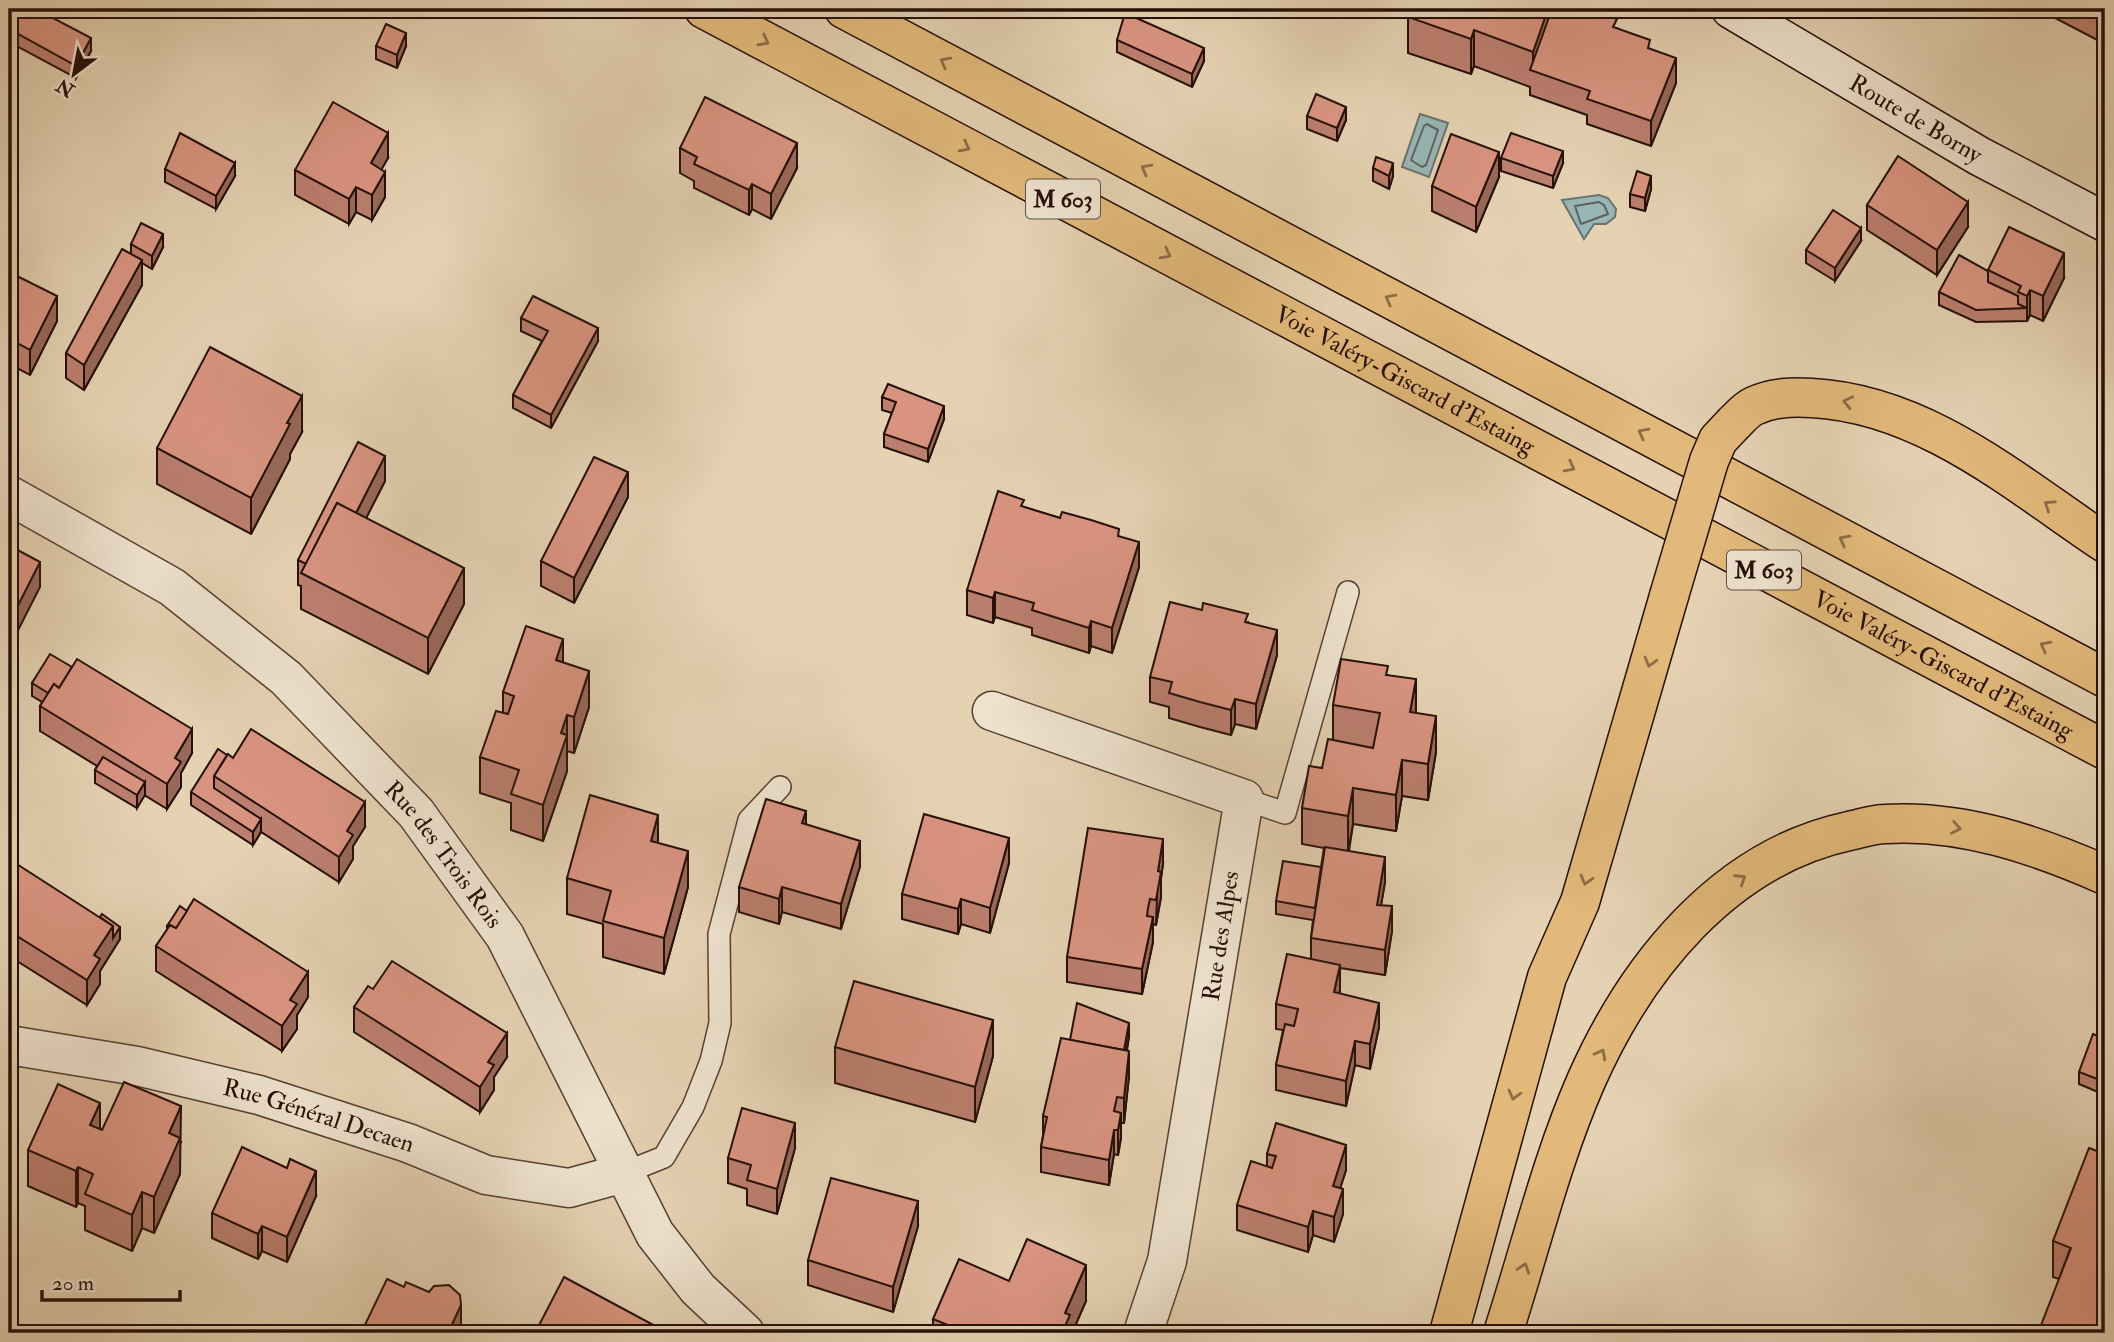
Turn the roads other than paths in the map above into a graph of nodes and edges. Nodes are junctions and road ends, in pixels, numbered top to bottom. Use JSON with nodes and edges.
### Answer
{"nodes":[{"id":1,"x":704,"y":9,"type":"edge"},
{"id":2,"x":844,"y":9,"type":"edge"},
{"id":3,"x":1731,"y":9,"type":"edge"},
{"id":4,"x":2105,"y":222,"type":"edge"},
{"id":5,"x":9,"y":495,"type":"edge"},
{"id":6,"x":2105,"y":543,"type":"edge"},
{"id":7,"x":1348,"y":592,"type":"dead end"},
{"id":8,"x":2105,"y":678,"type":"edge"},
{"id":9,"x":992,"y":710,"type":"dead end"},
{"id":10,"x":2105,"y":750,"type":"edge"},
{"id":11,"x":780,"y":786,"type":"dead end"},
{"id":12,"x":1244,"y":799,"type":"junction"},
{"id":13,"x":2105,"y":875,"type":"edge"},
{"id":14,"x":9,"y":1045,"type":"edge"},
{"id":15,"x":624,"y":1173,"type":"junction"},
{"id":16,"x":745,"y":1333,"type":"edge"},
{"id":17,"x":1143,"y":1333,"type":"edge"},
{"id":18,"x":1449,"y":1333,"type":"edge"},
{"id":19,"x":1503,"y":1333,"type":"edge"}],
"edges":[{"from":1,"to":10,"type":"highway","name":"Voie Valéry-Giscard d'Estaing","number":"M 603","one_way":true},
{"from":8,"to":2,"type":"highway","number":"M 603","one_way":true},
{"from":3,"to":4,"type":"street","name":"Route de Borny"},
{"from":5,"to":15,"type":"street","name":"Rue des Trois Rois"},
{"from":6,"to":18,"type":"highway","one_way":true,"bridge":true},
{"from":7,"to":12,"type":"lane"},
{"from":9,"to":12,"type":"street"},
{"from":11,"to":15,"type":"lane"},
{"from":12,"to":17,"type":"street","name":"Rue des Alpes"},
{"from":19,"to":13,"type":"highway","one_way":true},
{"from":14,"to":15,"type":"street","name":"Rue Général Decaen"},
{"from":15,"to":16,"type":"street","name":"Rue des Trois Rois"}]}
